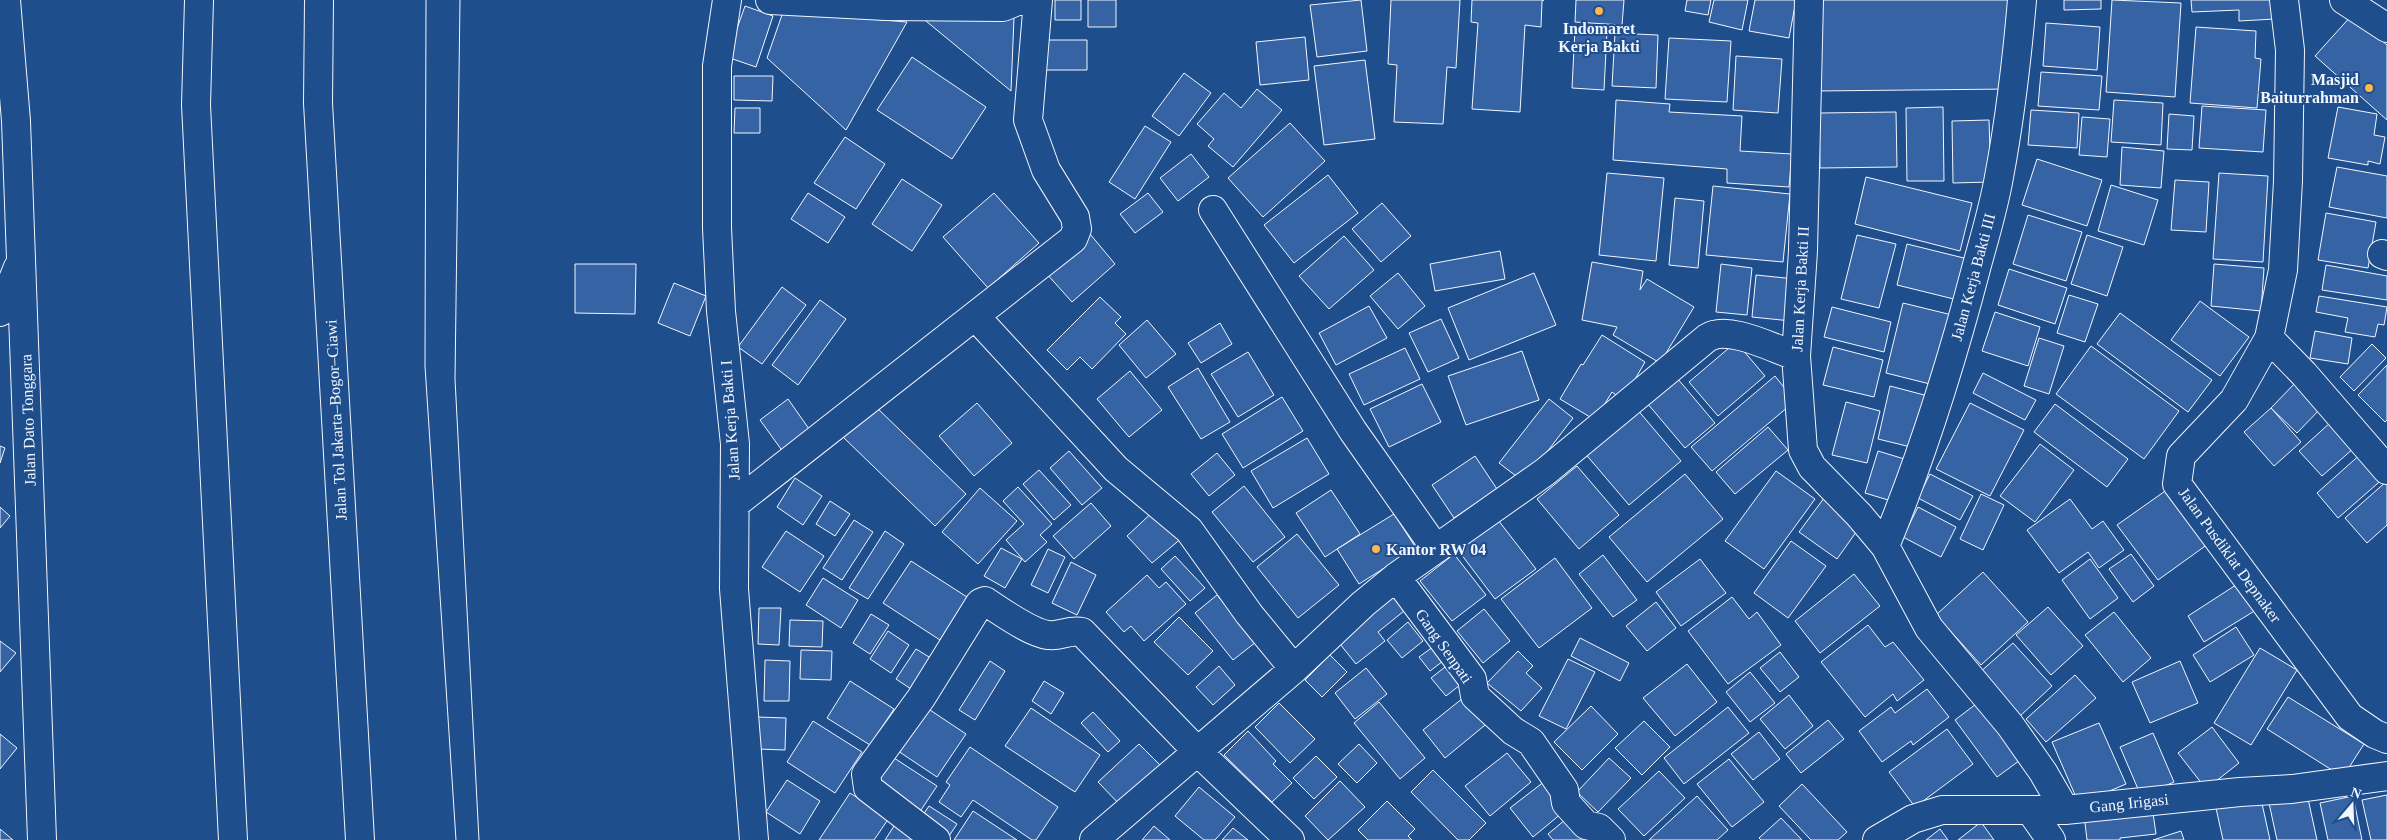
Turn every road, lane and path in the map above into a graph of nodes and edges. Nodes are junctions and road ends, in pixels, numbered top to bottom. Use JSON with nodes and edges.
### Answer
{"nodes":[{"id":1,"x":6,"y":0,"type":"edge"},
{"id":2,"x":199,"y":0,"type":"edge"},
{"id":3,"x":319,"y":0,"type":"edge"},
{"id":4,"x":727,"y":0,"type":"edge"},
{"id":5,"x":770,"y":0,"type":"edge"},
{"id":6,"x":1020,"y":0,"type":"edge"},
{"id":7,"x":1038,"y":0,"type":"edge"},
{"id":8,"x":1809,"y":0,"type":"edge"},
{"id":9,"x":2022,"y":0,"type":"edge"},
{"id":10,"x":2284,"y":0,"type":"edge"},
{"id":11,"x":2344,"y":0,"type":"edge"},
{"id":12,"x":2387,"y":28,"type":"edge"},
{"id":13,"x":8,"y":120,"type":"edge"},
{"id":14,"x":1213,"y":210,"type":"dead end"},
{"id":15,"x":22,"y":257,"type":"junction"},
{"id":16,"x":0,"y":312,"type":"edge"},
{"id":17,"x":975,"y":316,"type":"junction"},
{"id":18,"x":2269,"y":338,"type":"junction"},
{"id":19,"x":1796,"y":356,"type":"junction"},
{"id":20,"x":2387,"y":470,"type":"edge"},
{"id":21,"x":734,"y":504,"type":"junction"},
{"id":22,"x":1885,"y":546,"type":"junction"},
{"id":23,"x":1436,"y":549,"type":"junction"},
{"id":24,"x":1396,"y":577,"type":"junction"},
{"id":25,"x":1294,"y":669,"type":"junction"},
{"id":26,"x":2387,"y":739,"type":"edge"},
{"id":27,"x":1197,"y":751,"type":"junction"},
{"id":28,"x":2387,"y":776,"type":"edge"},
{"id":29,"x":2030,"y":810,"type":"junction"},
{"id":30,"x":2065,"y":810,"type":"junction"},
{"id":31,"x":42,"y":840,"type":"edge"},
{"id":32,"x":233,"y":840,"type":"edge"},
{"id":33,"x":360,"y":840,"type":"edge"},
{"id":34,"x":754,"y":840,"type":"edge"},
{"id":35,"x":936,"y":840,"type":"edge"},
{"id":36,"x":1094,"y":840,"type":"edge"},
{"id":37,"x":1290,"y":840,"type":"edge"},
{"id":38,"x":1611,"y":840,"type":"edge"},
{"id":39,"x":1879,"y":840,"type":"edge"},
{"id":40,"x":2051,"y":840,"type":"edge"}],
"edges":[{"from":1,"to":13,"type":"main road","name":"Jalan Dato Tonggara"},
{"from":2,"to":32,"type":"main road"},
{"from":3,"to":33,"type":"main road","name":"Jalan Tol Jakarta–Bogor–Ciawi"},
{"from":4,"to":21,"type":"main road","name":"Jalan Kerja Bakti I"},
{"from":5,"to":6,"type":"main road"},
{"from":7,"to":17,"type":"main road"},
{"from":8,"to":19,"type":"main road","name":"Jalan Kerja Bakti II"},
{"from":9,"to":22,"type":"main road","name":"Jalan Kerja Bakti III"},
{"from":10,"to":18,"type":"main road","name":"Jalan Pusdiklat Depnaker"},
{"from":11,"to":12,"type":"main road"},
{"from":13,"to":15,"type":"main road","name":"Jalan Dato Tonggara"},
{"from":14,"to":23,"type":"main road"},
{"from":15,"to":16,"type":"main road"},
{"from":15,"to":31,"type":"main road","name":"Jalan Dato Tonggara"},
{"from":17,"to":21,"type":"main road"},
{"from":17,"to":25,"type":"main road"},
{"from":18,"to":20,"type":"main road"},
{"from":18,"to":26,"type":"main road","name":"Jalan Pusdiklat Depnaker"},
{"from":19,"to":22,"type":"main road","name":"Jalan Kerja Bakti II"},
{"from":19,"to":23,"type":"main road"},
{"from":21,"to":34,"type":"main road","name":"Jalan Kerja Bakti I"},
{"from":22,"to":30,"type":"main road","name":"Jalan Kerja Bakti II"},
{"from":23,"to":24,"type":"main road"},
{"from":24,"to":25,"type":"main road"},
{"from":24,"to":38,"type":"main road","name":"Gang Senpati"},
{"from":25,"to":27,"type":"main road"},
{"from":27,"to":35,"type":"main road"},
{"from":27,"to":36,"type":"main road"},
{"from":27,"to":37,"type":"main road"},
{"from":28,"to":30,"type":"main road","name":"Gang Irigasi"},
{"from":29,"to":30,"type":"main road","name":"Gang Irigasi"},
{"from":29,"to":39,"type":"main road","name":"Gang Irigasi"},
{"from":29,"to":40,"type":"main road"}]}
